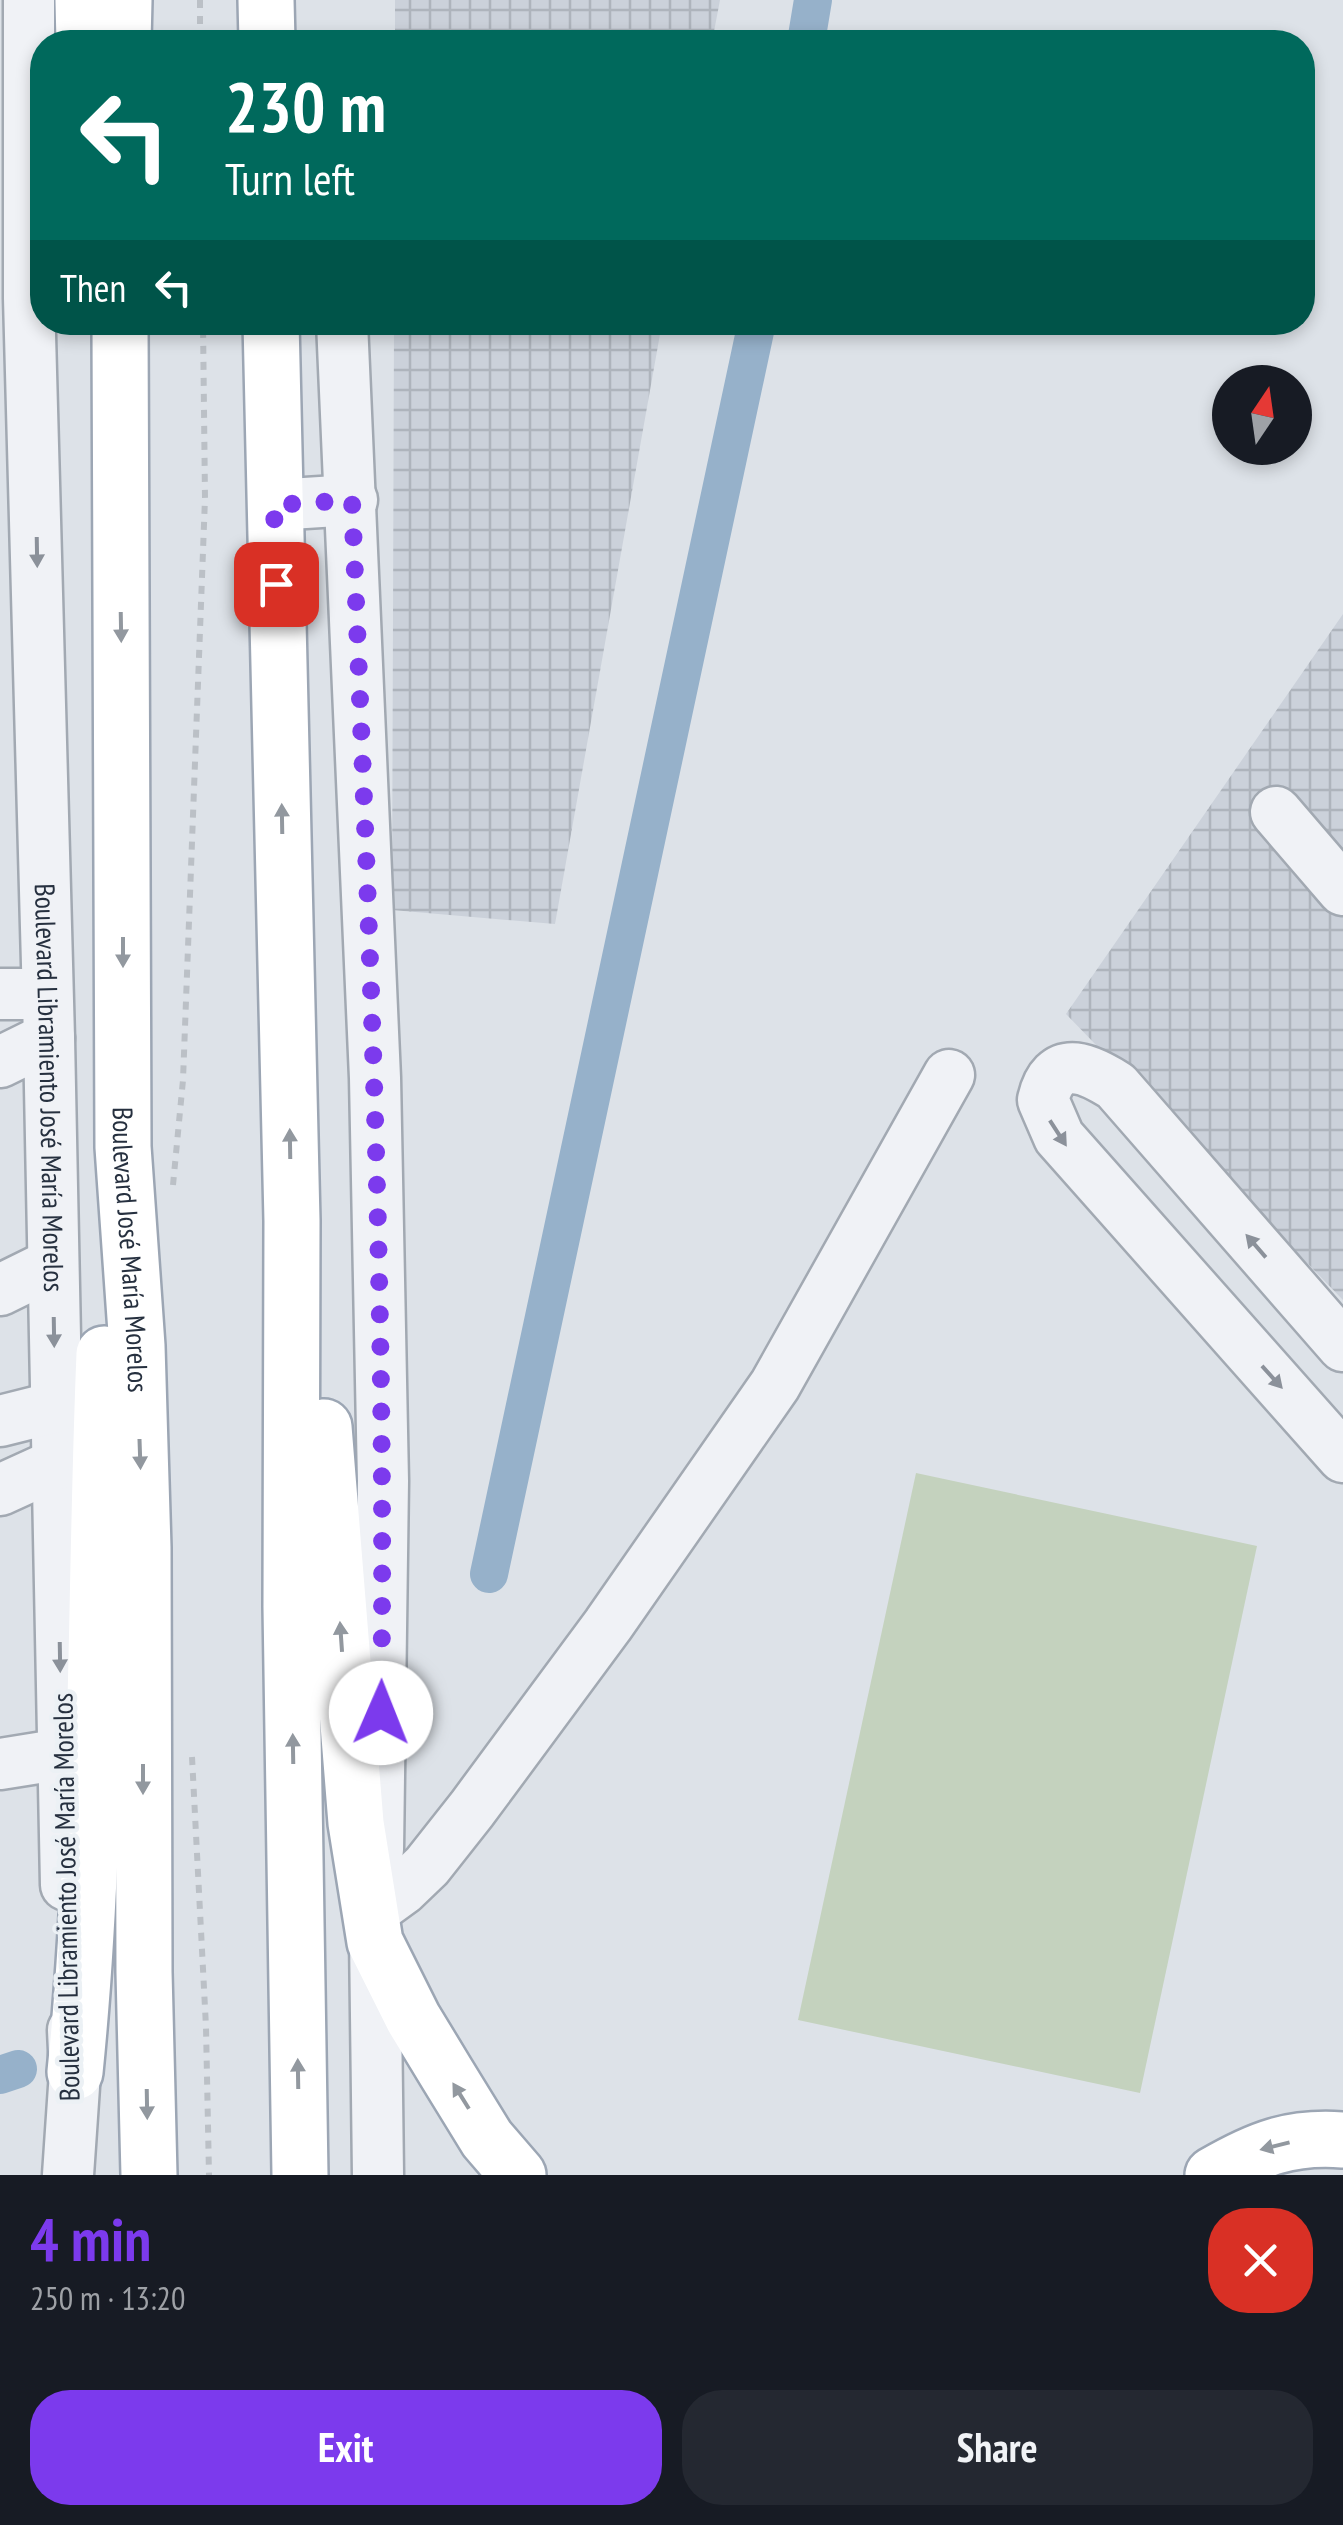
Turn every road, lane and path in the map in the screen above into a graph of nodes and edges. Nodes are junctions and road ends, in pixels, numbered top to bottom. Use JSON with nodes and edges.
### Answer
{"nodes":[{"id":1,"x":29,"y":0,"type":"edge"},
{"id":2,"x":83,"y":0,"type":"edge"},
{"id":3,"x":124,"y":0,"type":"edge"},
{"id":4,"x":200,"y":0,"type":"edge"},
{"id":5,"x":266,"y":0,"type":"edge"},
{"id":6,"x":84,"y":30,"type":"edge"},
{"id":7,"x":123,"y":30,"type":"edge"},
{"id":8,"x":200,"y":30,"type":"edge"},
{"id":9,"x":267,"y":30,"type":"edge"},
{"id":10,"x":14,"y":67,"type":"edge"},
{"id":11,"x":15,"y":137,"type":"edge"},
{"id":12,"x":15,"y":298,"type":"edge"},
{"id":13,"x":102,"y":335,"type":"edge"},
{"id":14,"x":120,"y":335,"type":"edge"},
{"id":15,"x":203,"y":335,"type":"edge"},
{"id":16,"x":271,"y":335,"type":"edge"},
{"id":17,"x":343,"y":335,"type":"edge"},
{"id":18,"x":16,"y":386,"type":"edge"},
{"id":19,"x":119,"y":425,"type":"junction"},
{"id":20,"x":18,"y":485,"type":"edge"},
{"id":21,"x":352,"y":500,"type":"junction"},
{"id":22,"x":274,"y":505,"type":"junction"},
{"id":23,"x":21,"y":793,"type":"edge"},
{"id":24,"x":1276,"y":812,"type":"dead end"},
{"id":25,"x":1343,"y":890,"type":"edge"},
{"id":26,"x":32,"y":1009,"type":"edge"},
{"id":27,"x":0,"y":1062,"type":"edge"},
{"id":28,"x":950,"y":1075,"type":"dead end"},
{"id":29,"x":123,"y":1148,"type":"junction"},
{"id":30,"x":173,"y":1189,"type":"dead end"},
{"id":31,"x":292,"y":1220,"type":"junction"},
{"id":32,"x":53,"y":1264,"type":"junction"},
{"id":33,"x":0,"y":1290,"type":"edge"},
{"id":34,"x":1343,"y":1346,"type":"edge"},
{"id":35,"x":56,"y":1408,"type":"junction"},
{"id":36,"x":0,"y":1421,"type":"edge"},
{"id":37,"x":1343,"y":1457,"type":"edge"},
{"id":38,"x":57,"y":1464,"type":"junction"},
{"id":39,"x":0,"y":1490,"type":"edge"},
{"id":40,"x":192,"y":1752,"type":"dead end"},
{"id":41,"x":62,"y":1754,"type":"junction"},
{"id":42,"x":0,"y":1764,"type":"edge"},
{"id":43,"x":374,"y":1922,"type":"junction"},
{"id":44,"x":75,"y":2072,"type":"junction"},
{"id":45,"x":1343,"y":2140,"type":"edge"},
{"id":46,"x":149,"y":2166,"type":"edge"},
{"id":47,"x":299,"y":2173,"type":"edge"},
{"id":48,"x":68,"y":2175,"type":"edge"},
{"id":49,"x":209,"y":2175,"type":"edge"},
{"id":50,"x":378,"y":2175,"type":"edge"},
{"id":51,"x":518,"y":2175,"type":"edge"},
{"id":52,"x":1213,"y":2175,"type":"edge"}],
"edges":[{"from":1,"to":10,"type":"street","name":"Boulevard Libramiento José María Morelos"},
{"from":2,"to":6,"type":"main road"},
{"from":3,"to":7,"type":"main road"},
{"from":4,"to":8,"type":"path"},
{"from":5,"to":9,"type":"main road"},
{"from":10,"to":11,"type":"street","name":"Boulevard Libramiento José María Morelos"},
{"from":11,"to":12,"type":"street","name":"Boulevard Libramiento José María Morelos"},
{"from":12,"to":18,"type":"street","name":"Boulevard Libramiento José María Morelos"},
{"from":13,"to":19,"type":"main road"},
{"from":14,"to":19,"type":"main road","name":"Boulevard José María Morelos"},
{"from":15,"to":30,"type":"path"},
{"from":16,"to":22,"type":"main road"},
{"from":17,"to":21,"type":"street"},
{"from":18,"to":20,"type":"street","name":"Boulevard Libramiento José María Morelos"},
{"from":19,"to":29,"type":"main road","name":"Boulevard José María Morelos","one_way":true},
{"from":20,"to":23,"type":"street","name":"Boulevard Libramiento José María Morelos","one_way":true},
{"from":21,"to":22,"type":"street"},
{"from":21,"to":43,"type":"street"},
{"from":31,"to":22,"type":"main road","one_way":true},
{"from":23,"to":26,"type":"street","name":"Boulevard Libramiento José María Morelos"},
{"from":24,"to":25,"type":"street"},
{"from":26,"to":27,"type":"street"},
{"from":26,"to":32,"type":"street","name":"Boulevard Libramiento José María Morelos"},
{"from":28,"to":43,"type":"street"},
{"from":29,"to":44,"type":"main road"},
{"from":29,"to":46,"type":"main road","name":"Boulevard José María Morelos","one_way":true},
{"from":43,"to":31,"type":"main road","one_way":true},
{"from":47,"to":31,"type":"main road","one_way":true},
{"from":32,"to":33,"type":"street"},
{"from":32,"to":35,"type":"street","name":"Boulevard Libramiento José María Morelos","one_way":true},
{"from":34,"to":37,"type":"street","one_way":true},
{"from":35,"to":36,"type":"street"},
{"from":35,"to":38,"type":"street","name":"Boulevard Libramiento José María Morelos"},
{"from":38,"to":39,"type":"street"},
{"from":38,"to":41,"type":"street","name":"Boulevard Libramiento José María Morelos","one_way":true},
{"from":40,"to":49,"type":"path"},
{"from":41,"to":42,"type":"street"},
{"from":41,"to":44,"type":"street","name":"Boulevard Libramiento José María Morelos"},
{"from":43,"to":50,"type":"street"},
{"from":51,"to":43,"type":"main road","one_way":true},
{"from":44,"to":48,"type":"street","name":"Boulevard Libramiento José María Morelos"},
{"from":45,"to":52,"type":"main road","one_way":true}]}
